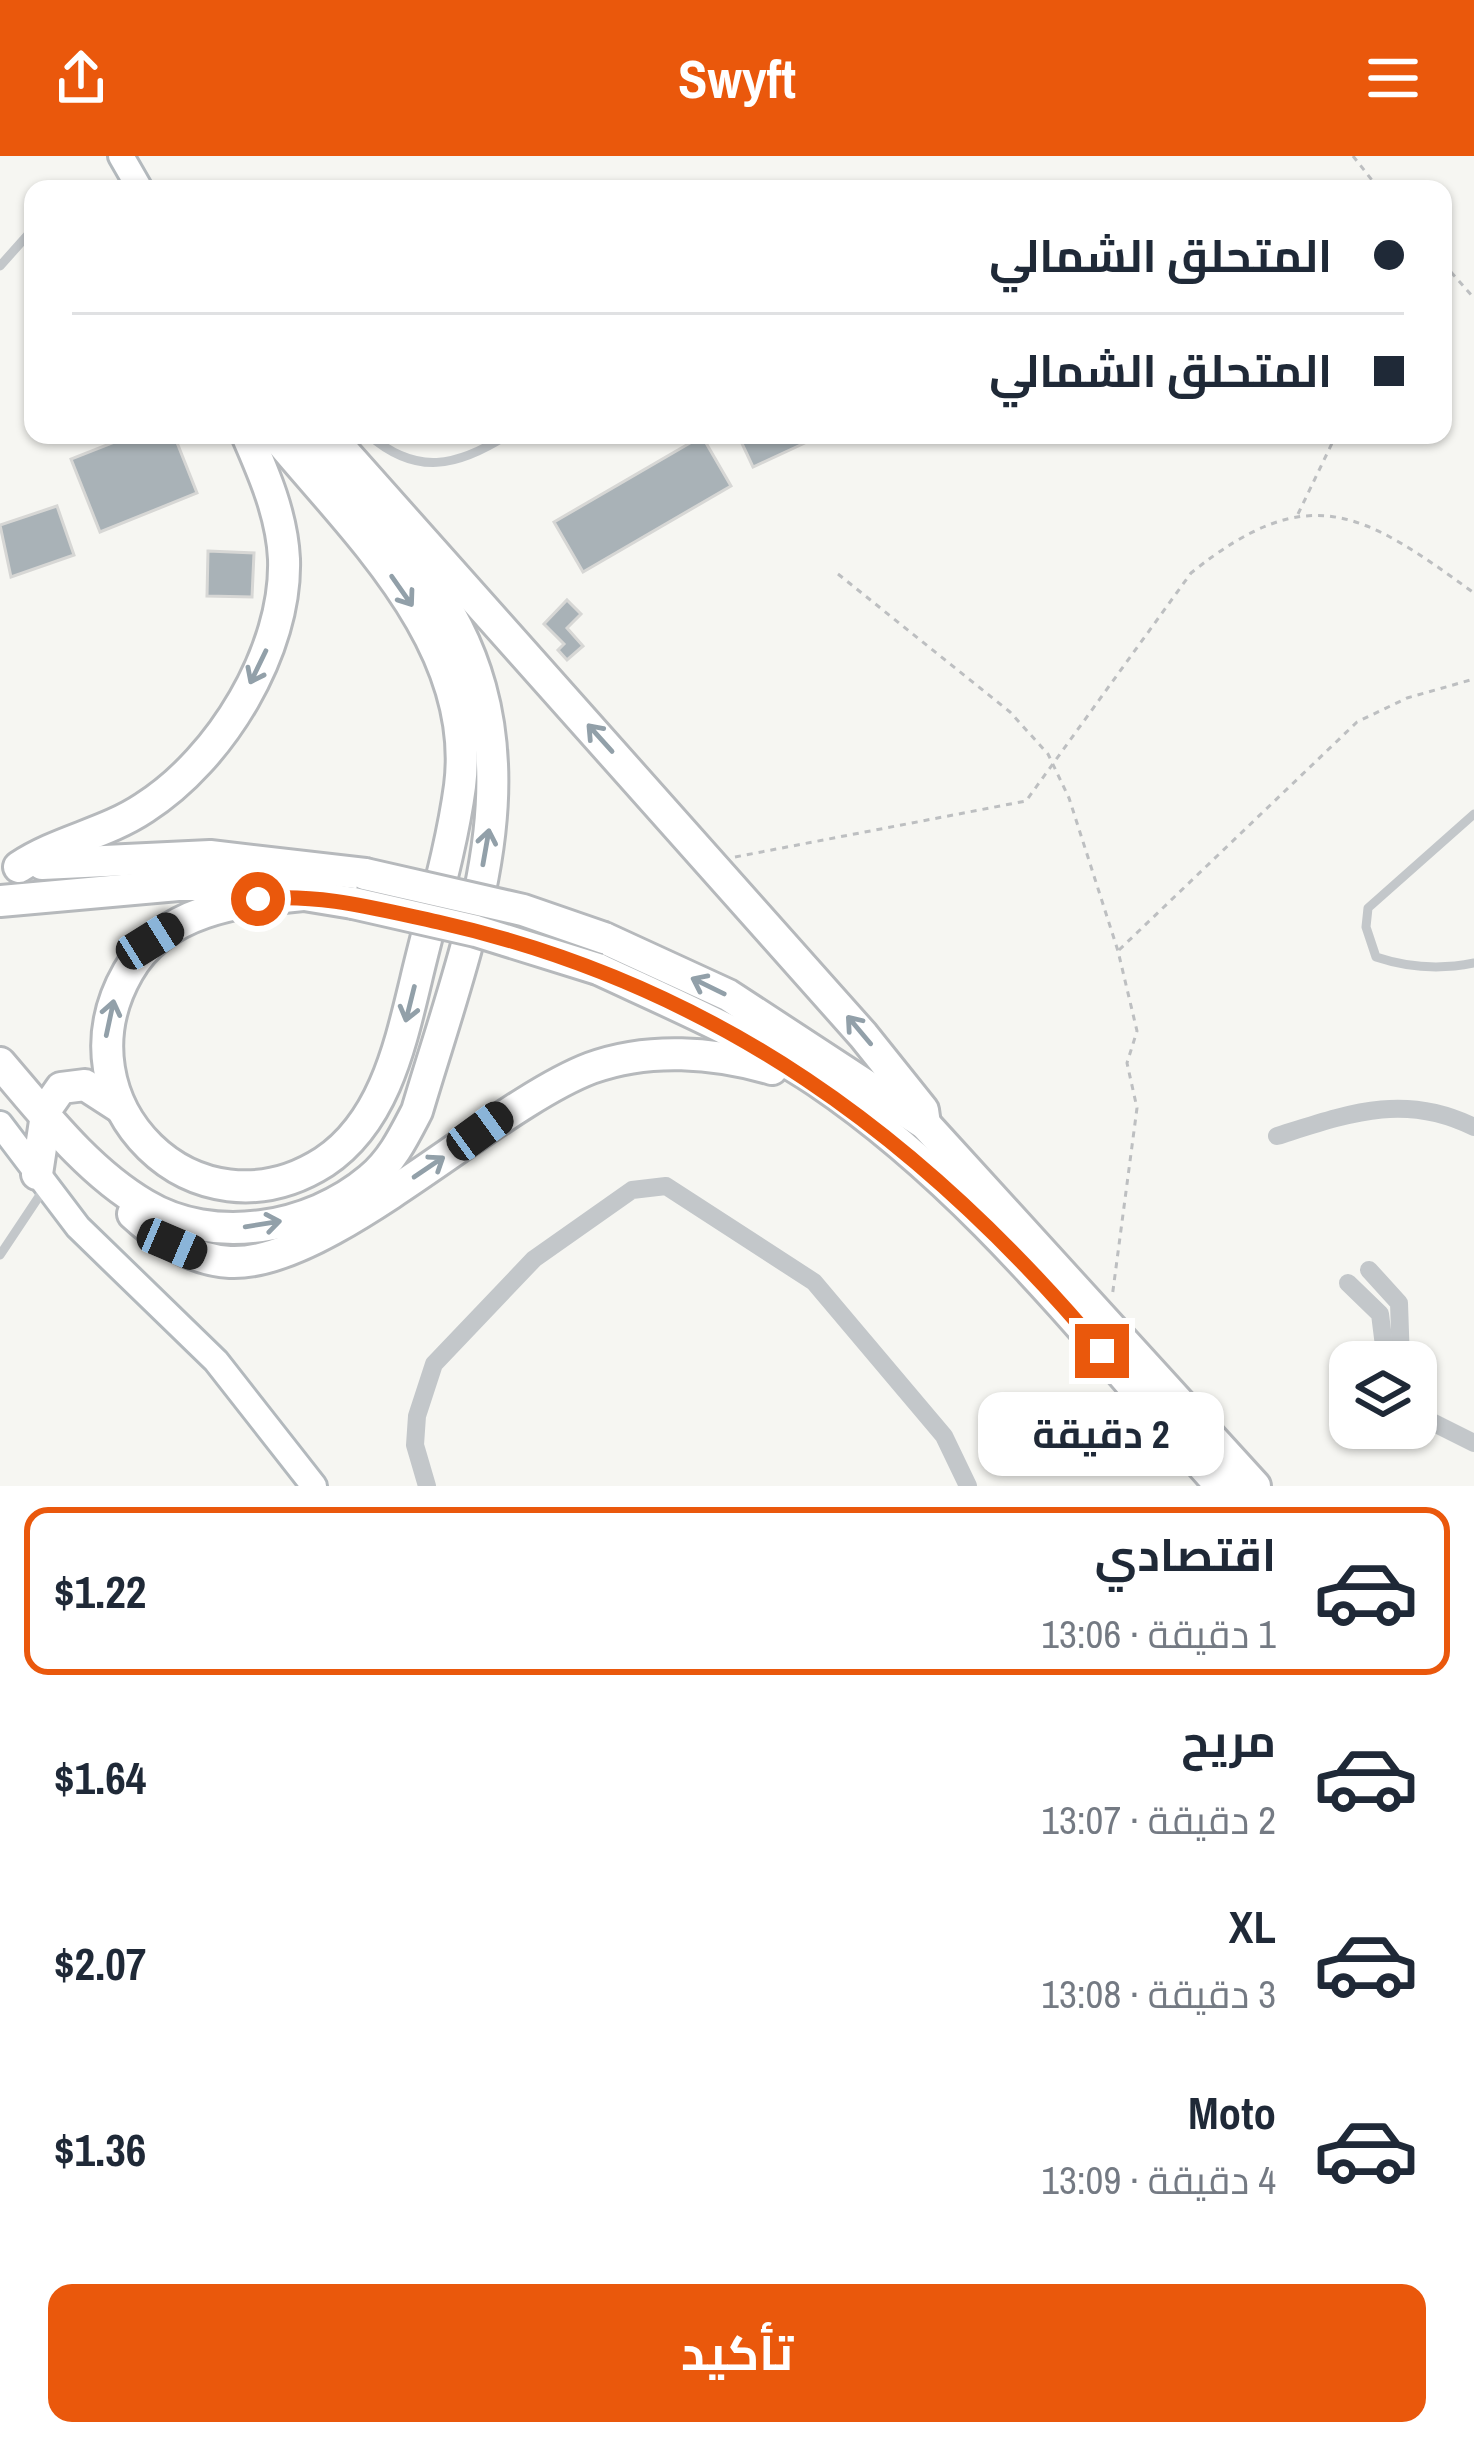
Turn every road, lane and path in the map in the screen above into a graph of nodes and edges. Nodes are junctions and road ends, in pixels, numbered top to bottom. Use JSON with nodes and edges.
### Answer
{"nodes":[{"id":1,"x":1353,"y":156,"type":"edge"},
{"id":2,"x":1371,"y":180,"type":"edge"},
{"id":3,"x":24,"y":240,"type":"edge"},
{"id":4,"x":0,"y":266,"type":"edge"},
{"id":5,"x":1452,"y":273,"type":"edge"},
{"id":6,"x":1474,"y":298,"type":"edge"},
{"id":7,"x":250,"y":444,"type":"edge"},
{"id":8,"x":282,"y":444,"type":"edge"},
{"id":9,"x":310,"y":444,"type":"edge"},
{"id":10,"x":337,"y":444,"type":"edge"},
{"id":11,"x":381,"y":444,"type":"edge"},
{"id":12,"x":487,"y":444,"type":"edge"},
{"id":13,"x":1332,"y":444,"type":"edge"},
{"id":14,"x":1297,"y":515,"type":"junction"},
{"id":15,"x":838,"y":574,"type":"dead end"},
{"id":16,"x":1474,"y":593,"type":"edge"},
{"id":17,"x":1474,"y":680,"type":"edge"},
{"id":18,"x":1053,"y":766,"type":"junction"},
{"id":19,"x":1474,"y":814,"type":"edge"},
{"id":20,"x":710,"y":862,"type":"junction"},
{"id":21,"x":10,"y":868,"type":"edge"},
{"id":22,"x":359,"y":889,"type":"junction"},
{"id":23,"x":303,"y":895,"type":"junction"},
{"id":24,"x":0,"y":901,"type":"edge"},
{"id":25,"x":1118,"y":951,"type":"junction"},
{"id":26,"x":1474,"y":963,"type":"edge"},
{"id":27,"x":0,"y":1063,"type":"edge"},
{"id":28,"x":815,"y":1080,"type":"junction"},
{"id":29,"x":119,"y":1107,"type":"junction"},
{"id":30,"x":46,"y":1116,"type":"junction"},
{"id":31,"x":0,"y":1124,"type":"edge"},
{"id":32,"x":926,"y":1124,"type":"junction"},
{"id":33,"x":1474,"y":1126,"type":"edge"},
{"id":34,"x":1277,"y":1136,"type":"dead end"},
{"id":35,"x":103,"y":1174,"type":"junction"},
{"id":36,"x":41,"y":1180,"type":"junction"},
{"id":37,"x":0,"y":1255,"type":"edge"},
{"id":38,"x":1369,"y":1270,"type":"dead end"},
{"id":39,"x":1348,"y":1283,"type":"dead end"},
{"id":40,"x":1109,"y":1323,"type":"junction"},
{"id":41,"x":1383,"y":1341,"type":"edge"},
{"id":42,"x":1400,"y":1341,"type":"edge"},
{"id":43,"x":1437,"y":1424,"type":"edge"},
{"id":44,"x":1474,"y":1442,"type":"edge"},
{"id":45,"x":314,"y":1486,"type":"edge"},
{"id":46,"x":427,"y":1486,"type":"edge"},
{"id":47,"x":968,"y":1486,"type":"edge"},
{"id":48,"x":1221,"y":1486,"type":"edge"},
{"id":49,"x":1255,"y":1486,"type":"edge"}],
"edges":[{"from":1,"to":2,"type":"path"},
{"from":3,"to":4,"type":"lane"},
{"from":5,"to":6,"type":"path"},
{"from":7,"to":21,"type":"highway","one_way":true},
{"from":8,"to":29,"type":"highway","one_way":true},
{"from":35,"to":9,"type":"highway","one_way":true},
{"from":20,"to":10,"type":"highway","one_way":true},
{"from":11,"to":12,"type":"lane"},
{"from":13,"to":14,"type":"path"},
{"from":14,"to":16,"type":"path"},
{"from":14,"to":18,"type":"path"},
{"from":15,"to":18,"type":"path"},
{"from":17,"to":25,"type":"path"},
{"from":18,"to":20,"type":"path"},
{"from":18,"to":25,"type":"path"},
{"from":19,"to":26,"type":"lane"},
{"from":32,"to":20,"type":"highway","one_way":true},
{"from":21,"to":22,"type":"highway"},
{"from":22,"to":23,"type":"highway"},
{"from":22,"to":28,"type":"highway","bridge":true},
{"from":32,"to":22,"type":"highway","one_way":true,"bridge":true},
{"from":23,"to":24,"type":"highway"},
{"from":29,"to":23,"type":"highway","one_way":true},
{"from":25,"to":40,"type":"path"},
{"from":27,"to":30,"type":"highway"},
{"from":35,"to":28,"type":"highway","one_way":true},
{"from":28,"to":48,"type":"highway"},
{"from":29,"to":30,"type":"highway"},
{"from":30,"to":35,"type":"highway"},
{"from":30,"to":36,"type":"highway"},
{"from":31,"to":36,"type":"main road"},
{"from":32,"to":40,"type":"highway"},
{"from":33,"to":34,"type":"street"},
{"from":35,"to":36,"type":"highway"},
{"from":36,"to":37,"type":"lane"},
{"from":36,"to":45,"type":"main road"},
{"from":38,"to":42,"type":"street"},
{"from":39,"to":41,"type":"street"},
{"from":40,"to":49,"type":"highway"},
{"from":43,"to":44,"type":"street"},
{"from":46,"to":47,"type":"street"}]}
